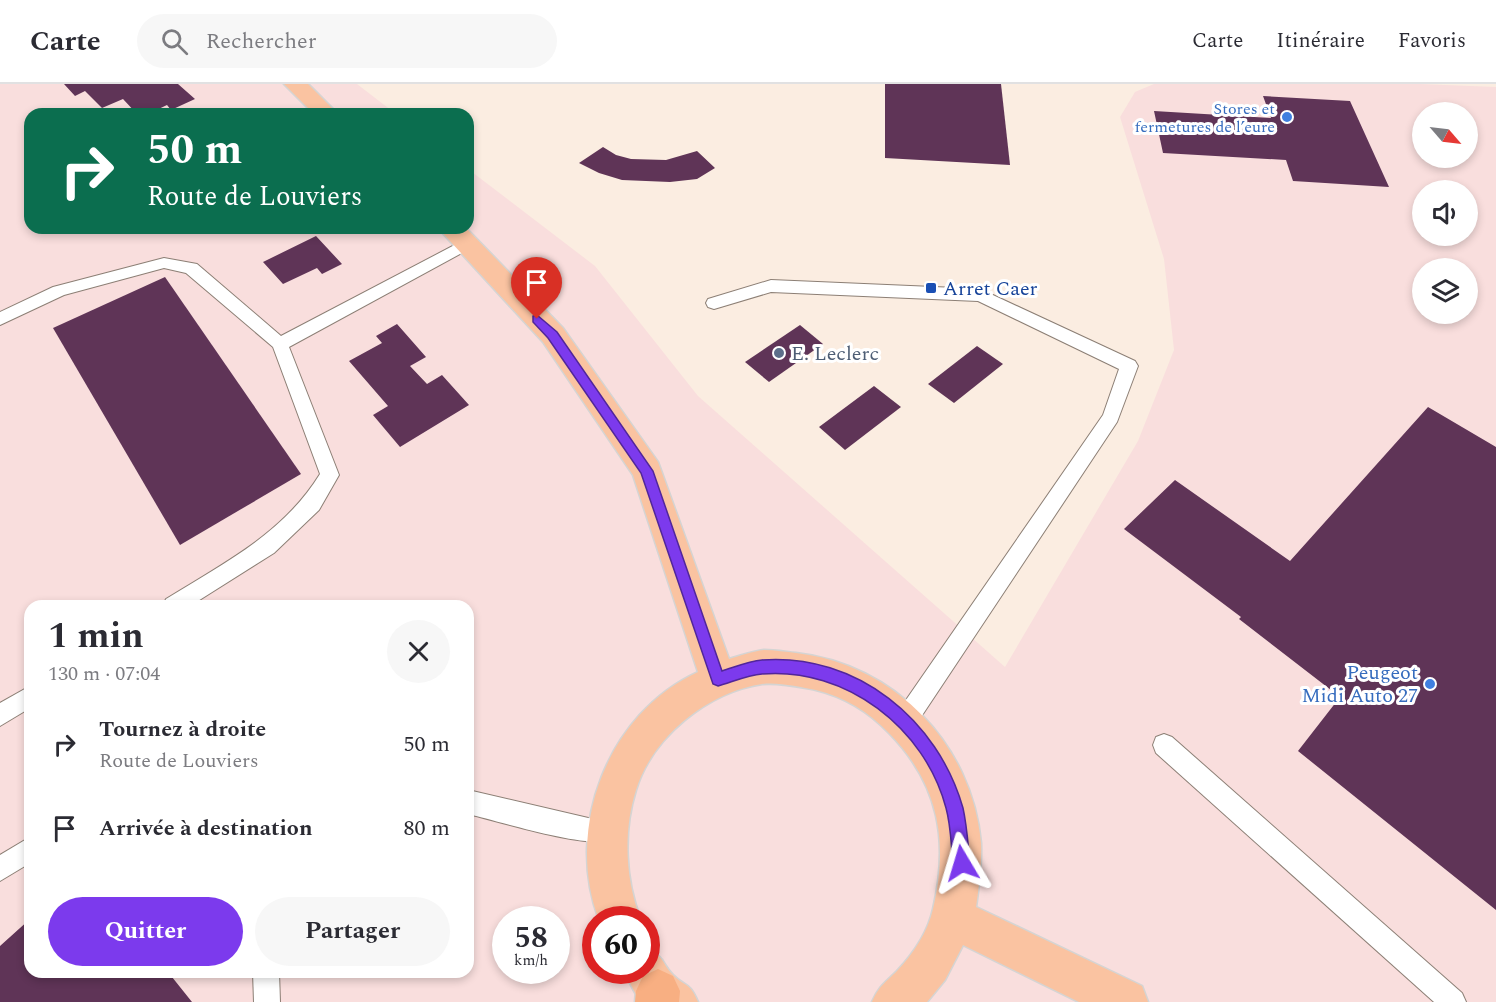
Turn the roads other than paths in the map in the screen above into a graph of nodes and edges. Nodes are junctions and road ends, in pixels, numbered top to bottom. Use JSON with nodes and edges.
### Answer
{"nodes":[{"id":1,"x":295,"y":84,"type":"edge"},
{"id":2,"x":321,"y":108,"type":"edge"},
{"id":3,"x":458,"y":236,"type":"edge"},
{"id":4,"x":714,"y":303,"type":"dead end"},
{"id":5,"x":0,"y":319,"type":"edge"},
{"id":6,"x":280,"y":344,"type":"junction"},
{"id":7,"x":183,"y":600,"type":"edge"},
{"id":8,"x":718,"y":679,"type":"junction"},
{"id":9,"x":24,"y":700,"type":"edge"},
{"id":10,"x":0,"y":715,"type":"edge"},
{"id":11,"x":906,"y":721,"type":"junction"},
{"id":12,"x":1164,"y":745,"type":"dead end"},
{"id":13,"x":474,"y":803,"type":"edge"},
{"id":14,"x":606,"y":832,"type":"junction"},
{"id":15,"x":24,"y":853,"type":"edge"},
{"id":16,"x":0,"y":868,"type":"edge"},
{"id":17,"x":614,"y":906,"type":"edge"},
{"id":18,"x":952,"y":918,"type":"junction"},
{"id":19,"x":266,"y":978,"type":"edge"},
{"id":20,"x":267,"y":1002,"type":"edge"},
{"id":21,"x":894,"y":1002,"type":"edge"},
{"id":22,"x":1126,"y":1002,"type":"edge"},
{"id":23,"x":1453,"y":1002,"type":"edge"}],
"edges":[{"from":1,"to":2,"type":"main road"},
{"from":3,"to":6,"type":"lane"},
{"from":3,"to":8,"type":"main road"},
{"from":4,"to":11,"type":"lane"},
{"from":5,"to":6,"type":"lane"},
{"from":6,"to":7,"type":"lane"},
{"from":8,"to":11,"type":"main road"},
{"from":8,"to":14,"type":"main road"},
{"from":9,"to":10,"type":"lane"},
{"from":11,"to":18,"type":"main road"},
{"from":12,"to":23,"type":"lane"},
{"from":13,"to":14,"type":"lane"},
{"from":14,"to":17,"type":"main road"},
{"from":15,"to":16,"type":"lane"},
{"from":18,"to":21,"type":"main road"},
{"from":18,"to":22,"type":"main road"},
{"from":19,"to":20,"type":"lane"}]}
